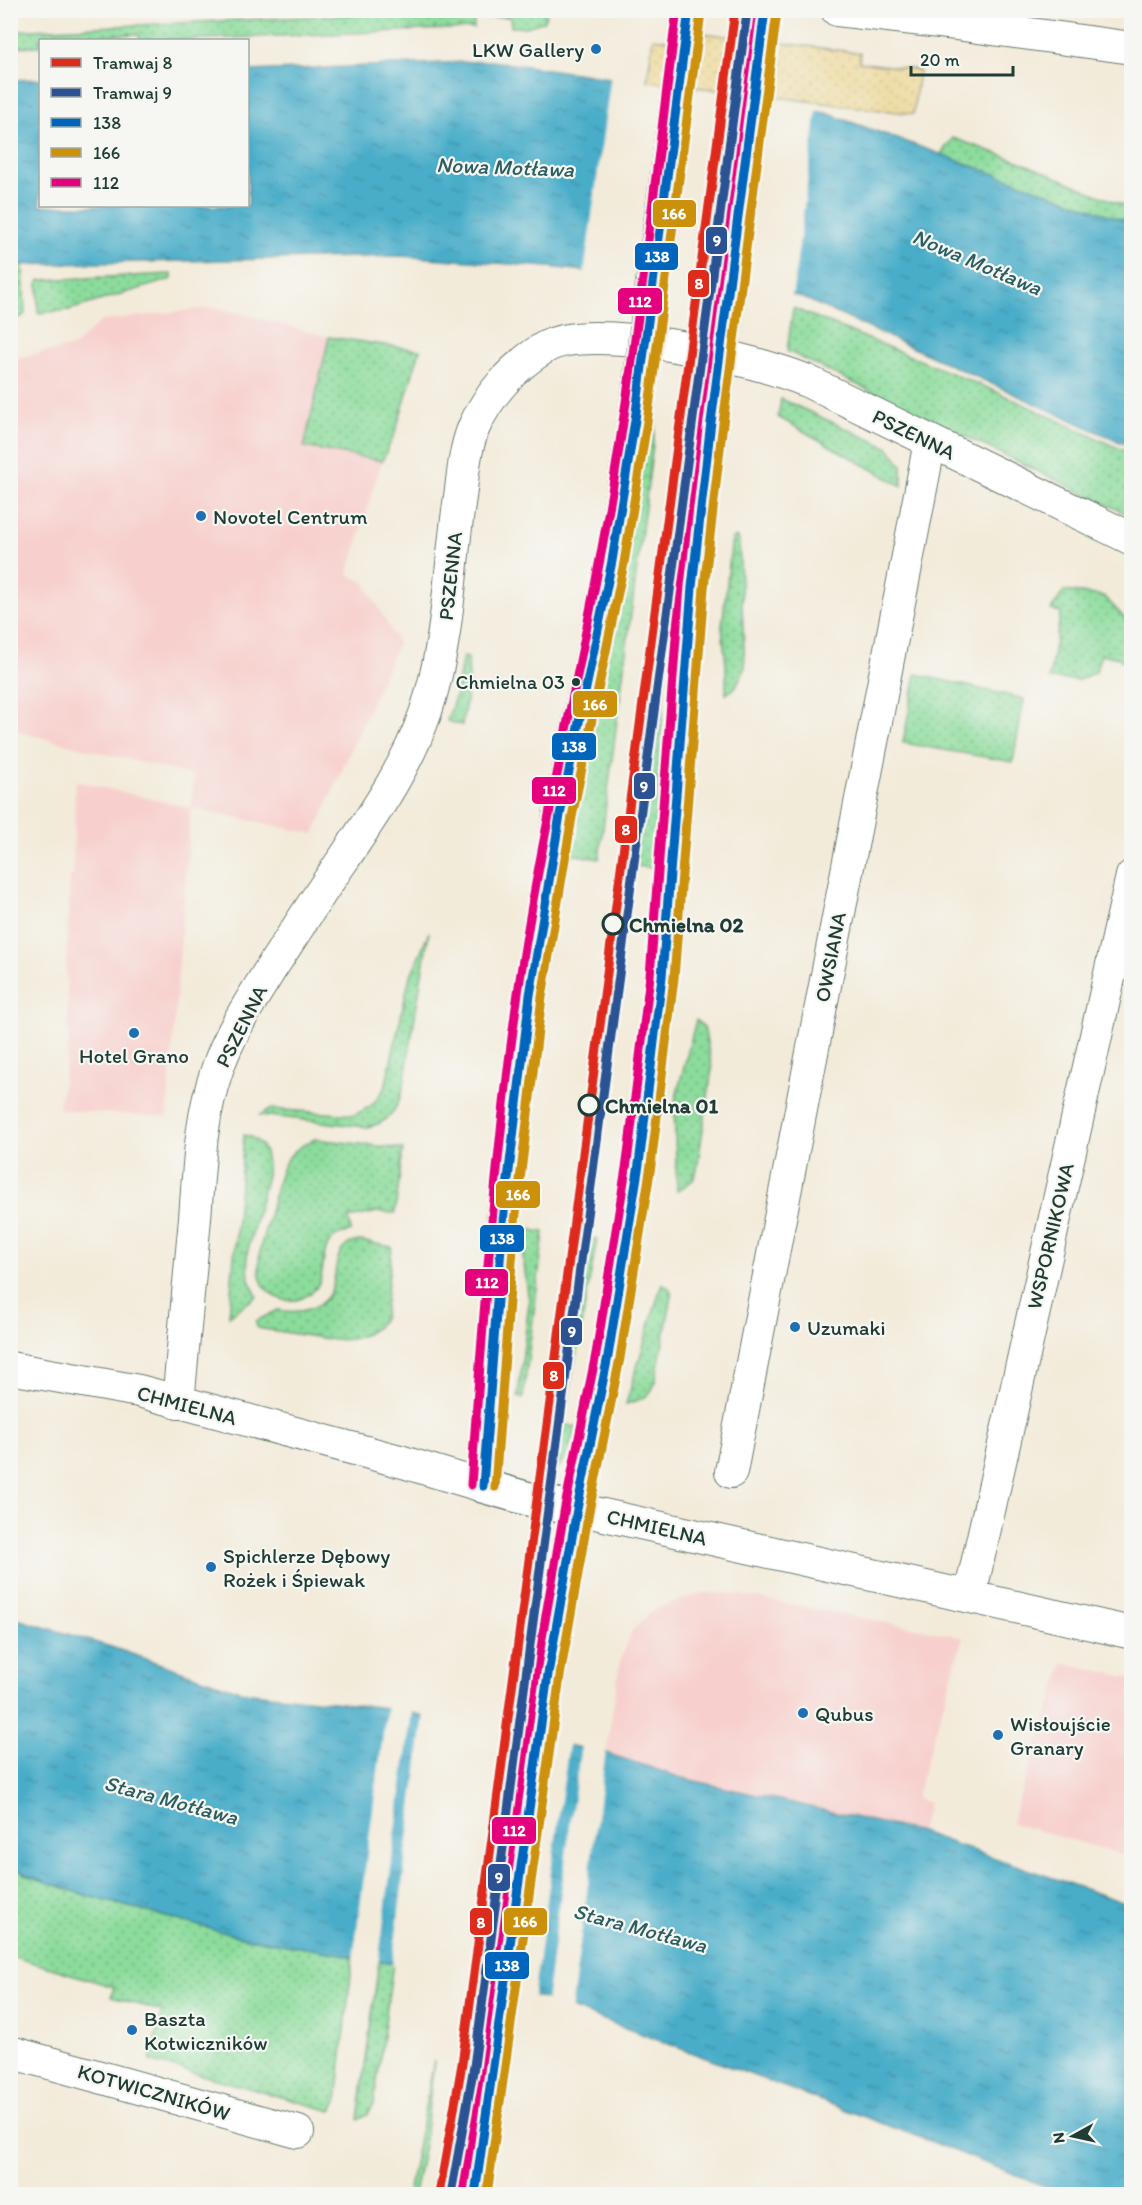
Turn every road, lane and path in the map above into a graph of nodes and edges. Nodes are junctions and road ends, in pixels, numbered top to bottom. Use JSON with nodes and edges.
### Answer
{"nodes":[{"id":1,"x":688,"y":10,"type":"edge"},
{"id":2,"x":765,"y":10,"type":"edge"},
{"id":3,"x":837,"y":10,"type":"edge"},
{"id":4,"x":1131,"y":48,"type":"edge"},
{"id":5,"x":930,"y":442,"type":"junction"},
{"id":6,"x":1131,"y":539,"type":"edge"},
{"id":7,"x":1131,"y":876,"type":"edge"},
{"id":8,"x":10,"y":1368,"type":"edge"},
{"id":9,"x":178,"y":1402,"type":"junction"},
{"id":10,"x":731,"y":1472,"type":"dead end"},
{"id":11,"x":483,"y":1486,"type":"junction"},
{"id":12,"x":577,"y":1509,"type":"junction"},
{"id":13,"x":969,"y":1595,"type":"junction"},
{"id":14,"x":1131,"y":1633,"type":"edge"},
{"id":15,"x":10,"y":2052,"type":"edge"},
{"id":16,"x":298,"y":2132,"type":"dead end"},
{"id":17,"x":475,"y":2194,"type":"edge"}],
"edges":[{"from":1,"to":11,"type":"main road","bridge":true},
{"from":2,"to":12,"type":"main road","bridge":true},
{"from":3,"to":4,"type":"street"},
{"from":5,"to":6,"type":"street","name":"PSZENNA"},
{"from":5,"to":9,"type":"street","name":"PSZENNA"},
{"from":5,"to":10,"type":"street","name":"OWSIANA"},
{"from":7,"to":13,"type":"street","name":"WSPORNIKOWA"},
{"from":8,"to":9,"type":"street","name":"CHMIELNA"},
{"from":9,"to":11,"type":"street","name":"CHMIELNA"},
{"from":11,"to":12,"type":"main road","name":"CHMIELNA"},
{"from":12,"to":13,"type":"street","name":"CHMIELNA"},
{"from":12,"to":17,"type":"main road"},
{"from":13,"to":14,"type":"street","name":"CHMIELNA"},
{"from":15,"to":16,"type":"street","name":"KOTWICZNIKÓW"}]}
